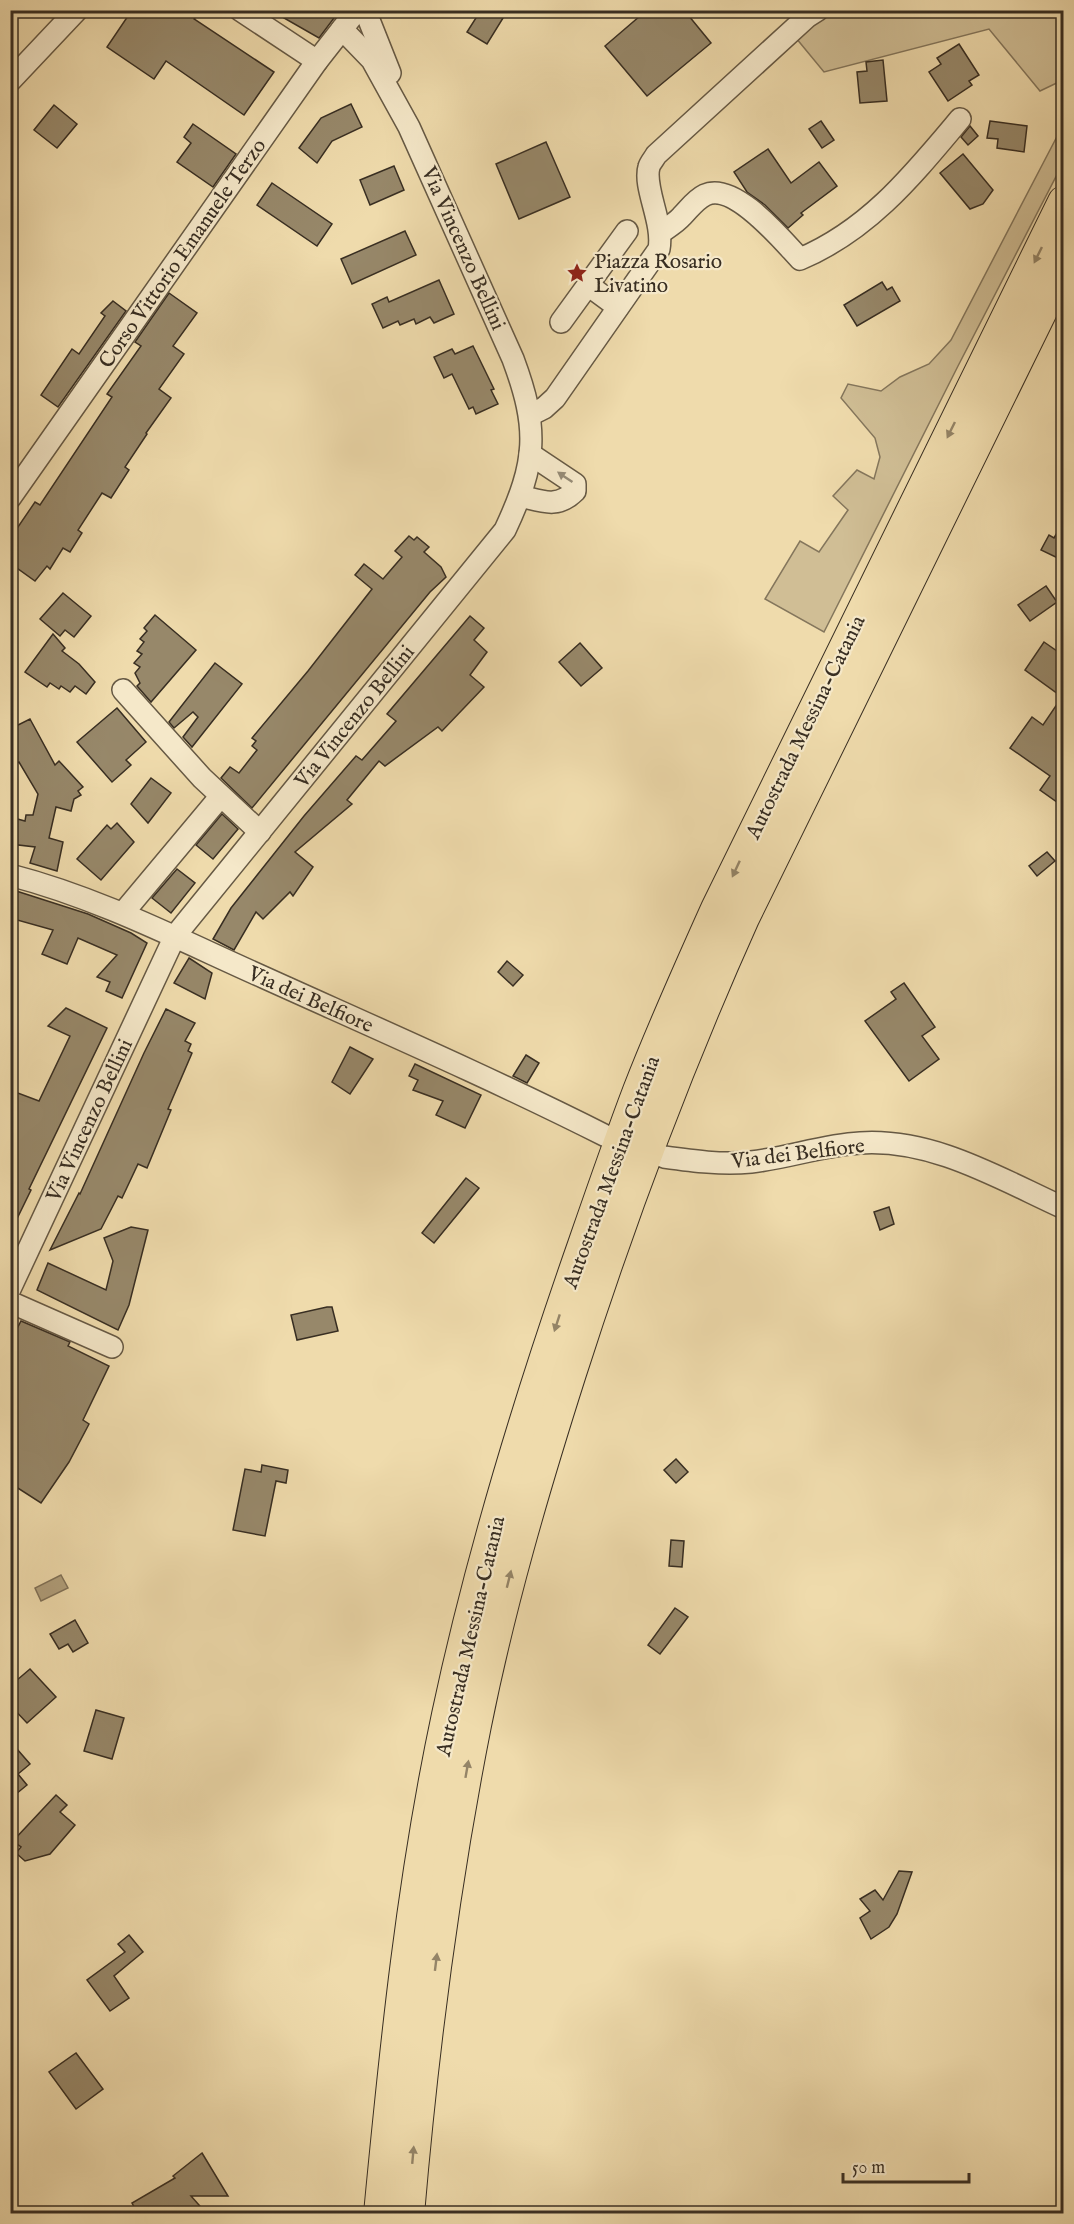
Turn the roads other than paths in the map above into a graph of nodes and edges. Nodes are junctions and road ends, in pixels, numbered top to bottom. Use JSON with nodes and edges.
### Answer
{"nodes":[{"id":1,"x":77,"y":10,"type":"edge"},
{"id":2,"x":240,"y":10,"type":"edge"},
{"id":3,"x":357,"y":10,"type":"edge"},
{"id":4,"x":365,"y":10,"type":"edge"},
{"id":5,"x":812,"y":13,"type":"edge"},
{"id":6,"x":342,"y":29,"type":"junction"},
{"id":7,"x":317,"y":61,"type":"junction"},
{"id":8,"x":10,"y":81,"type":"edge"},
{"id":9,"x":960,"y":119,"type":"dead end"},
{"id":10,"x":409,"y":127,"type":"junction"},
{"id":11,"x":1064,"y":202,"type":"edge"},
{"id":12,"x":627,"y":231,"type":"dead end"},
{"id":13,"x":660,"y":236,"type":"junction"},
{"id":14,"x":1064,"y":264,"type":"edge"},
{"id":15,"x":588,"y":285,"type":"junction"},
{"id":16,"x":618,"y":307,"type":"junction"},
{"id":17,"x":561,"y":322,"type":"dead end"},
{"id":18,"x":530,"y":415,"type":"junction"},
{"id":19,"x":530,"y":454,"type":"junction"},
{"id":20,"x":520,"y":496,"type":"junction"},
{"id":21,"x":10,"y":498,"type":"edge"},
{"id":22,"x":123,"y":690,"type":"dead end"},
{"id":23,"x":220,"y":797,"type":"junction"},
{"id":24,"x":260,"y":832,"type":"junction"},
{"id":25,"x":10,"y":875,"type":"edge"},
{"id":26,"x":123,"y":913,"type":"junction"},
{"id":27,"x":175,"y":936,"type":"junction"},
{"id":28,"x":606,"y":1136,"type":"dead end"},
{"id":29,"x":664,"y":1157,"type":"dead end"},
{"id":30,"x":1064,"y":1208,"type":"edge"},
{"id":31,"x":10,"y":1289,"type":"edge"},
{"id":32,"x":10,"y":1302,"type":"edge"},
{"id":33,"x":112,"y":1347,"type":"dead end"},
{"id":34,"x":380,"y":2214,"type":"edge"},
{"id":35,"x":408,"y":2214,"type":"edge"}],
"edges":[{"from":1,"to":8,"type":"street"},
{"from":2,"to":7,"type":"street"},
{"from":3,"to":6,"type":"street","name":"Corso Vittorio Emanuele Terzo"},
{"from":4,"to":10,"type":"street"},
{"from":5,"to":13,"type":"street"},
{"from":6,"to":7,"type":"street","name":"Corso Vittorio Emanuele Terzo"},
{"from":6,"to":10,"type":"street"},
{"from":7,"to":21,"type":"street","name":"Corso Vittorio Emanuele Terzo"},
{"from":9,"to":13,"type":"street"},
{"from":10,"to":18,"type":"street","name":"Via Vincenzo Bellini"},
{"from":11,"to":34,"type":"highway","name":"Autostrada Messina-Catania","one_way":true},
{"from":12,"to":15,"type":"street"},
{"from":13,"to":16,"type":"street"},
{"from":35,"to":14,"type":"highway","name":"Autostrada Messina-Catania","one_way":true},
{"from":15,"to":16,"type":"street"},
{"from":15,"to":17,"type":"street"},
{"from":16,"to":18,"type":"street"},
{"from":18,"to":19,"type":"street","name":"Via Vincenzo Bellini"},
{"from":19,"to":20,"type":"street","name":"Via Vincenzo Bellini"},
{"from":20,"to":19,"type":"street","one_way":true},
{"from":20,"to":24,"type":"street","name":"Via Vincenzo Bellini"},
{"from":22,"to":23,"type":"street"},
{"from":23,"to":24,"type":"street"},
{"from":23,"to":26,"type":"street"},
{"from":24,"to":27,"type":"street","name":"Via Vincenzo Bellini"},
{"from":25,"to":26,"type":"street","name":"Via dei Belfiore"},
{"from":26,"to":27,"type":"street","name":"Via dei Belfiore"},
{"from":27,"to":28,"type":"street","name":"Via dei Belfiore"},
{"from":27,"to":31,"type":"street","name":"Via Vincenzo Bellini"},
{"from":29,"to":30,"type":"street","name":"Via dei Belfiore"},
{"from":32,"to":33,"type":"street"}]}
